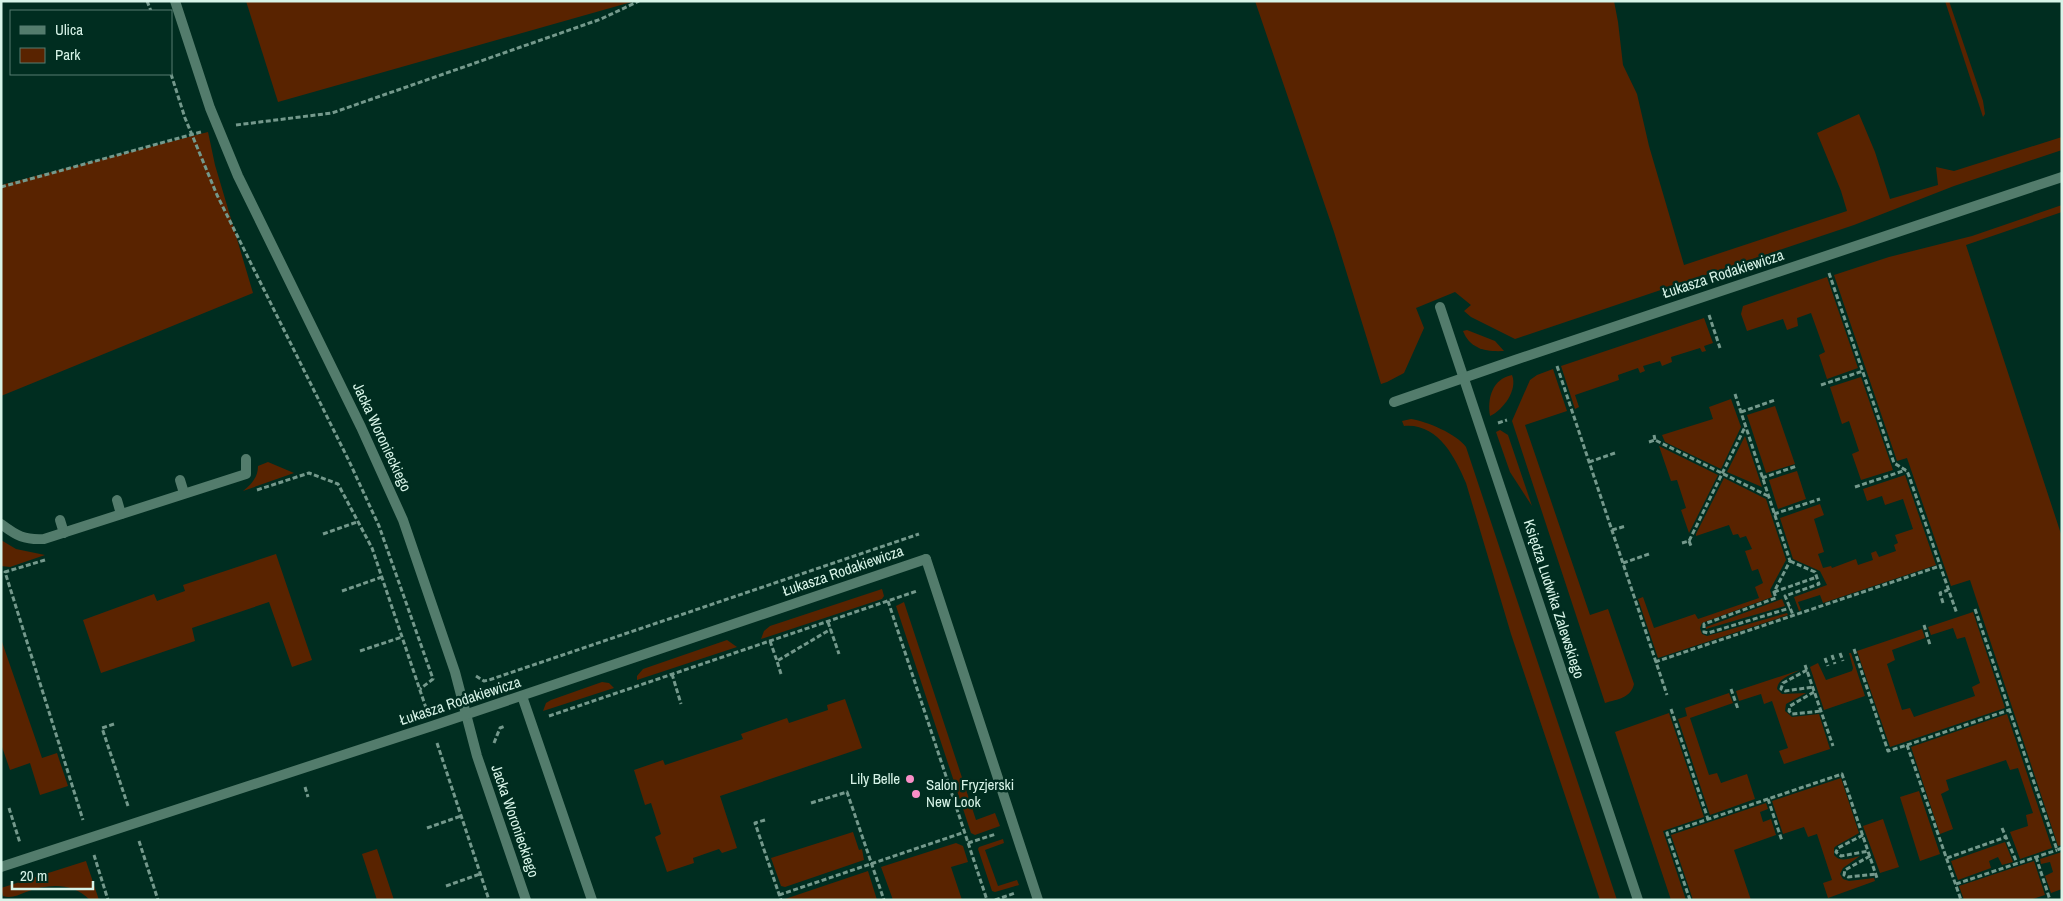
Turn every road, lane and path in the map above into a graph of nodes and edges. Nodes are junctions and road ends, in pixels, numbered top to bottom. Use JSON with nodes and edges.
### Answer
{"nodes":[{"id":1,"x":175,"y":1,"type":"edge"},
{"id":2,"x":639,"y":1,"type":"edge"},
{"id":3,"x":171,"y":75,"type":"edge"},
{"id":4,"x":218,"y":127,"type":"junction"},
{"id":5,"x":192,"y":134,"type":"junction"},
{"id":6,"x":2062,"y":177,"type":"edge"},
{"id":7,"x":1,"y":187,"type":"edge"},
{"id":8,"x":1829,"y":273,"type":"dead end"},
{"id":9,"x":1440,"y":307,"type":"dead end"},
{"id":10,"x":1708,"y":313,"type":"dead end"},
{"id":11,"x":1720,"y":348,"type":"dead end"},
{"id":12,"x":1556,"y":364,"type":"dead end"},
{"id":13,"x":1863,"y":371,"type":"junction"},
{"id":14,"x":1465,"y":377,"type":"junction"},
{"id":15,"x":1821,"y":385,"type":"dead end"},
{"id":16,"x":1735,"y":394,"type":"dead end"},
{"id":17,"x":1775,"y":400,"type":"dead end"},
{"id":18,"x":1394,"y":402,"type":"dead end"},
{"id":19,"x":1741,"y":412,"type":"junction"},
{"id":20,"x":1746,"y":426,"type":"junction"},
{"id":21,"x":1654,"y":435,"type":"dead end"},
{"id":22,"x":1656,"y":440,"type":"junction"},
{"id":23,"x":1649,"y":442,"type":"dead end"},
{"id":24,"x":1615,"y":453,"type":"dead end"},
{"id":25,"x":246,"y":459,"type":"dead end"},
{"id":26,"x":1589,"y":462,"type":"junction"},
{"id":27,"x":1798,"y":466,"type":"dead end"},
{"id":28,"x":1906,"y":470,"type":"junction"},
{"id":29,"x":1722,"y":473,"type":"junction"},
{"id":30,"x":1762,"y":478,"type":"junction"},
{"id":31,"x":180,"y":480,"type":"dead end"},
{"id":32,"x":1855,"y":487,"type":"dead end"},
{"id":33,"x":252,"y":492,"type":"dead end"},
{"id":34,"x":184,"y":493,"type":"junction"},
{"id":35,"x":1768,"y":496,"type":"junction"},
{"id":36,"x":1820,"y":499,"type":"dead end"},
{"id":37,"x":116,"y":500,"type":"dead end"},
{"id":38,"x":121,"y":514,"type":"junction"},
{"id":39,"x":1774,"y":514,"type":"junction"},
{"id":40,"x":60,"y":520,"type":"dead end"},
{"id":41,"x":357,"y":522,"type":"junction"},
{"id":42,"x":1,"y":524,"type":"edge"},
{"id":43,"x":1626,"y":526,"type":"dead end"},
{"id":44,"x":1612,"y":530,"type":"junction"},
{"id":45,"x":64,"y":533,"type":"junction"},
{"id":46,"x":323,"y":534,"type":"dead end"},
{"id":47,"x":919,"y":534,"type":"dead end"},
{"id":48,"x":1689,"y":541,"type":"junction"},
{"id":49,"x":1682,"y":543,"type":"dead end"},
{"id":50,"x":1691,"y":546,"type":"dead end"},
{"id":51,"x":1649,"y":554,"type":"dead end"},
{"id":52,"x":53,"y":557,"type":"dead end"},
{"id":53,"x":1790,"y":561,"type":"junction"},
{"id":54,"x":1623,"y":563,"type":"junction"},
{"id":55,"x":1940,"y":566,"type":"junction"},
{"id":56,"x":1,"y":571,"type":"edge"},
{"id":57,"x":6,"y":572,"type":"junction"},
{"id":58,"x":1817,"y":577,"type":"junction"},
{"id":59,"x":382,"y":578,"type":"junction"},
{"id":60,"x":918,"y":590,"type":"dead end"},
{"id":61,"x":1948,"y":590,"type":"junction"},
{"id":62,"x":342,"y":592,"type":"dead end"},
{"id":63,"x":1774,"y":592,"type":"junction"},
{"id":64,"x":888,"y":601,"type":"junction"},
{"id":65,"x":1943,"y":603,"type":"dead end"},
{"id":66,"x":1790,"y":608,"type":"junction"},
{"id":67,"x":1975,"y":609,"type":"dead end"},
{"id":68,"x":1956,"y":614,"type":"dead end"},
{"id":69,"x":1793,"y":615,"type":"junction"},
{"id":70,"x":828,"y":622,"type":"junction"},
{"id":71,"x":1924,"y":625,"type":"dead end"},
{"id":72,"x":831,"y":629,"type":"junction"},
{"id":73,"x":402,"y":637,"type":"junction"},
{"id":74,"x":770,"y":641,"type":"junction"},
{"id":75,"x":1930,"y":644,"type":"dead end"},
{"id":76,"x":1854,"y":649,"type":"dead end"},
{"id":77,"x":360,"y":651,"type":"dead end"},
{"id":78,"x":1840,"y":653,"type":"dead end"},
{"id":79,"x":839,"y":654,"type":"dead end"},
{"id":80,"x":1832,"y":656,"type":"dead end"},
{"id":81,"x":1825,"y":658,"type":"dead end"},
{"id":82,"x":777,"y":661,"type":"junction"},
{"id":83,"x":1843,"y":661,"type":"dead end"},
{"id":84,"x":1656,"y":662,"type":"junction"},
{"id":85,"x":1805,"y":664,"type":"dead end"},
{"id":86,"x":1835,"y":664,"type":"dead end"},
{"id":87,"x":1828,"y":666,"type":"dead end"},
{"id":88,"x":1807,"y":670,"type":"junction"},
{"id":89,"x":672,"y":674,"type":"junction"},
{"id":90,"x":781,"y":674,"type":"dead end"},
{"id":91,"x":489,"y":680,"type":"dead end"},
{"id":92,"x":1813,"y":687,"type":"junction"},
{"id":93,"x":1731,"y":689,"type":"dead end"},
{"id":94,"x":420,"y":690,"type":"junction"},
{"id":95,"x":1814,"y":692,"type":"junction"},
{"id":96,"x":1666,"y":695,"type":"dead end"},
{"id":97,"x":522,"y":696,"type":"junction"},
{"id":98,"x":681,"y":704,"type":"dead end"},
{"id":99,"x":1671,"y":709,"type":"dead end"},
{"id":100,"x":1738,"y":709,"type":"dead end"},
{"id":101,"x":427,"y":710,"type":"dead end"},
{"id":102,"x":2009,"y":710,"type":"junction"},
{"id":103,"x":1821,"y":711,"type":"junction"},
{"id":104,"x":467,"y":715,"type":"junction"},
{"id":105,"x":114,"y":724,"type":"dead end"},
{"id":106,"x":552,"y":725,"type":"dead end"},
{"id":107,"x":506,"y":726,"type":"dead end"},
{"id":108,"x":438,"y":743,"type":"dead end"},
{"id":109,"x":1907,"y":745,"type":"junction"},
{"id":110,"x":1833,"y":746,"type":"dead end"},
{"id":111,"x":496,"y":750,"type":"dead end"},
{"id":112,"x":305,"y":787,"type":"dead end"},
{"id":113,"x":308,"y":797,"type":"dead end"},
{"id":114,"x":1768,"y":799,"type":"junction"},
{"id":115,"x":811,"y":803,"type":"dead end"},
{"id":116,"x":9,"y":808,"type":"dead end"},
{"id":117,"x":461,"y":816,"type":"junction"},
{"id":118,"x":1708,"y":819,"type":"junction"},
{"id":119,"x":765,"y":820,"type":"dead end"},
{"id":120,"x":134,"y":824,"type":"junction"},
{"id":121,"x":427,"y":828,"type":"dead end"},
{"id":122,"x":2002,"y":828,"type":"dead end"},
{"id":123,"x":965,"y":832,"type":"junction"},
{"id":124,"x":1001,"y":832,"type":"dead end"},
{"id":125,"x":1863,"y":835,"type":"junction"},
{"id":126,"x":2006,"y":837,"type":"junction"},
{"id":127,"x":89,"y":838,"type":"junction"},
{"id":128,"x":1782,"y":841,"type":"dead end"},
{"id":129,"x":968,"y":843,"type":"junction"},
{"id":130,"x":21,"y":846,"type":"dead end"},
{"id":131,"x":2062,"y":848,"type":"edge"},
{"id":132,"x":2056,"y":850,"type":"junction"},
{"id":133,"x":1869,"y":854,"type":"junction"},
{"id":134,"x":2036,"y":857,"type":"junction"},
{"id":135,"x":1947,"y":858,"type":"junction"},
{"id":136,"x":2017,"y":863,"type":"junction"},
{"id":137,"x":872,"y":864,"type":"junction"},
{"id":138,"x":1,"y":867,"type":"edge"},
{"id":139,"x":480,"y":874,"type":"junction"},
{"id":140,"x":1956,"y":884,"type":"junction"},
{"id":141,"x":446,"y":886,"type":"dead end"},
{"id":142,"x":780,"y":898,"type":"edge"},
{"id":143,"x":108,"y":900,"type":"edge"},
{"id":144,"x":158,"y":900,"type":"edge"},
{"id":145,"x":489,"y":900,"type":"edge"},
{"id":146,"x":526,"y":900,"type":"edge"},
{"id":147,"x":592,"y":900,"type":"edge"},
{"id":148,"x":884,"y":900,"type":"edge"},
{"id":149,"x":987,"y":900,"type":"edge"},
{"id":150,"x":1038,"y":900,"type":"edge"},
{"id":151,"x":1638,"y":900,"type":"edge"},
{"id":152,"x":1690,"y":900,"type":"edge"},
{"id":153,"x":1961,"y":900,"type":"edge"},
{"id":154,"x":2050,"y":900,"type":"edge"}],
"edges":[{"from":1,"to":4,"type":"street","name":"Jacka Woronieckiego"},
{"from":2,"to":4,"type":"path"},
{"from":3,"to":5,"type":"path"},
{"from":4,"to":5,"type":"path"},
{"from":4,"to":104,"type":"street","name":"Jacka Woronieckiego"},
{"from":5,"to":7,"type":"path"},
{"from":5,"to":94,"type":"path"},
{"from":6,"to":14,"type":"street","name":"Łukasza Rodakiewicza"},
{"from":8,"to":13,"type":"path"},
{"from":9,"to":14,"type":"street","name":"Księdza Ludwika Zalewskiego"},
{"from":10,"to":11,"type":"path"},
{"from":12,"to":26,"type":"path"},
{"from":13,"to":15,"type":"path"},
{"from":13,"to":28,"type":"path"},
{"from":14,"to":18,"type":"street","name":"Łukasza Rodakiewicza"},
{"from":14,"to":151,"type":"street","name":"Księdza Ludwika Zalewskiego"},
{"from":16,"to":19,"type":"path"},
{"from":17,"to":19,"type":"path"},
{"from":19,"to":20,"type":"path"},
{"from":20,"to":29,"type":"path"},
{"from":20,"to":30,"type":"path"},
{"from":21,"to":22,"type":"path"},
{"from":22,"to":23,"type":"path"},
{"from":22,"to":29,"type":"path"},
{"from":24,"to":26,"type":"path"},
{"from":25,"to":34,"type":"street"},
{"from":26,"to":44,"type":"path"},
{"from":27,"to":30,"type":"path"},
{"from":28,"to":32,"type":"path"},
{"from":28,"to":55,"type":"path"},
{"from":29,"to":35,"type":"path"},
{"from":29,"to":48,"type":"path"},
{"from":30,"to":35,"type":"path"},
{"from":31,"to":34,"type":"street"},
{"from":33,"to":41,"type":"path"},
{"from":34,"to":38,"type":"street"},
{"from":35,"to":39,"type":"path"},
{"from":36,"to":39,"type":"path"},
{"from":37,"to":38,"type":"street"},
{"from":38,"to":45,"type":"street"},
{"from":39,"to":53,"type":"path"},
{"from":40,"to":45,"type":"street"},
{"from":41,"to":46,"type":"path"},
{"from":41,"to":59,"type":"path"},
{"from":42,"to":45,"type":"street"},
{"from":43,"to":44,"type":"path"},
{"from":44,"to":54,"type":"path"},
{"from":47,"to":91,"type":"path"},
{"from":48,"to":49,"type":"path"},
{"from":48,"to":50,"type":"path"},
{"from":51,"to":54,"type":"path"},
{"from":52,"to":57,"type":"path"},
{"from":53,"to":58,"type":"path"},
{"from":53,"to":63,"type":"path"},
{"from":54,"to":84,"type":"path"},
{"from":55,"to":61,"type":"path"},
{"from":55,"to":69,"type":"path"},
{"from":56,"to":57,"type":"path"},
{"from":57,"to":127,"type":"path"},
{"from":58,"to":63,"type":"path"},
{"from":58,"to":66,"type":"path"},
{"from":59,"to":62,"type":"path"},
{"from":59,"to":73,"type":"path"},
{"from":60,"to":64,"type":"path"},
{"from":61,"to":65,"type":"path"},
{"from":61,"to":68,"type":"path"},
{"from":63,"to":66,"type":"path"},
{"from":64,"to":70,"type":"path"},
{"from":64,"to":123,"type":"path"},
{"from":66,"to":69,"type":"path"},
{"from":67,"to":102,"type":"path"},
{"from":69,"to":84,"type":"path"},
{"from":70,"to":72,"type":"path"},
{"from":70,"to":74,"type":"path"},
{"from":71,"to":75,"type":"path"},
{"from":72,"to":79,"type":"path"},
{"from":72,"to":82,"type":"path"},
{"from":73,"to":77,"type":"path"},
{"from":73,"to":94,"type":"path"},
{"from":74,"to":82,"type":"path"},
{"from":74,"to":89,"type":"path"},
{"from":76,"to":109,"type":"path"},
{"from":78,"to":83,"type":"path"},
{"from":80,"to":86,"type":"path"},
{"from":81,"to":87,"type":"path"},
{"from":82,"to":90,"type":"path"},
{"from":84,"to":96,"type":"path"},
{"from":85,"to":88,"type":"path"},
{"from":88,"to":92,"type":"path"},
{"from":88,"to":92,"type":"path"},
{"from":89,"to":98,"type":"path"},
{"from":89,"to":106,"type":"path"},
{"from":92,"to":95,"type":"path"},
{"from":93,"to":100,"type":"path"},
{"from":94,"to":101,"type":"path"},
{"from":95,"to":103,"type":"path"},
{"from":95,"to":103,"type":"path"},
{"from":97,"to":104,"type":"street","name":"Łukasza Rodakiewicza"},
{"from":97,"to":147,"type":"street"},
{"from":97,"to":150,"type":"street","name":"Łukasza Rodakiewicza"},
{"from":99,"to":118,"type":"path"},
{"from":102,"to":109,"type":"path"},
{"from":102,"to":132,"type":"path"},
{"from":103,"to":110,"type":"path"},
{"from":104,"to":120,"type":"street","name":"Łukasza Rodakiewicza"},
{"from":104,"to":146,"type":"street","name":"Jacka Woronieckiego"},
{"from":105,"to":120,"type":"path"},
{"from":107,"to":111,"type":"path"},
{"from":108,"to":117,"type":"path"},
{"from":109,"to":135,"type":"path"},
{"from":112,"to":113,"type":"path"},
{"from":114,"to":118,"type":"path"},
{"from":114,"to":125,"type":"path"},
{"from":114,"to":128,"type":"path"},
{"from":115,"to":137,"type":"path"},
{"from":116,"to":130,"type":"path"},
{"from":117,"to":121,"type":"path"},
{"from":117,"to":139,"type":"path"},
{"from":118,"to":152,"type":"path"},
{"from":119,"to":142,"type":"path"},
{"from":120,"to":127,"type":"street","name":"Łukasza Rodakiewicza"},
{"from":120,"to":144,"type":"path"},
{"from":122,"to":126,"type":"path"},
{"from":123,"to":129,"type":"path"},
{"from":123,"to":137,"type":"path"},
{"from":124,"to":129,"type":"path"},
{"from":125,"to":133,"type":"path"},
{"from":125,"to":133,"type":"path"},
{"from":126,"to":135,"type":"path"},
{"from":126,"to":136,"type":"path"},
{"from":127,"to":138,"type":"street","name":"Łukasza Rodakiewicza"},
{"from":127,"to":143,"type":"path"},
{"from":129,"to":149,"type":"path"},
{"from":131,"to":132,"type":"path"},
{"from":132,"to":134,"type":"path"},
{"from":133,"to":133,"type":"path"},
{"from":134,"to":136,"type":"path"},
{"from":134,"to":154,"type":"path"},
{"from":135,"to":140,"type":"path"},
{"from":136,"to":140,"type":"path"},
{"from":137,"to":142,"type":"path"},
{"from":137,"to":148,"type":"path"},
{"from":139,"to":141,"type":"path"},
{"from":139,"to":145,"type":"path"},
{"from":140,"to":153,"type":"path"}]}
